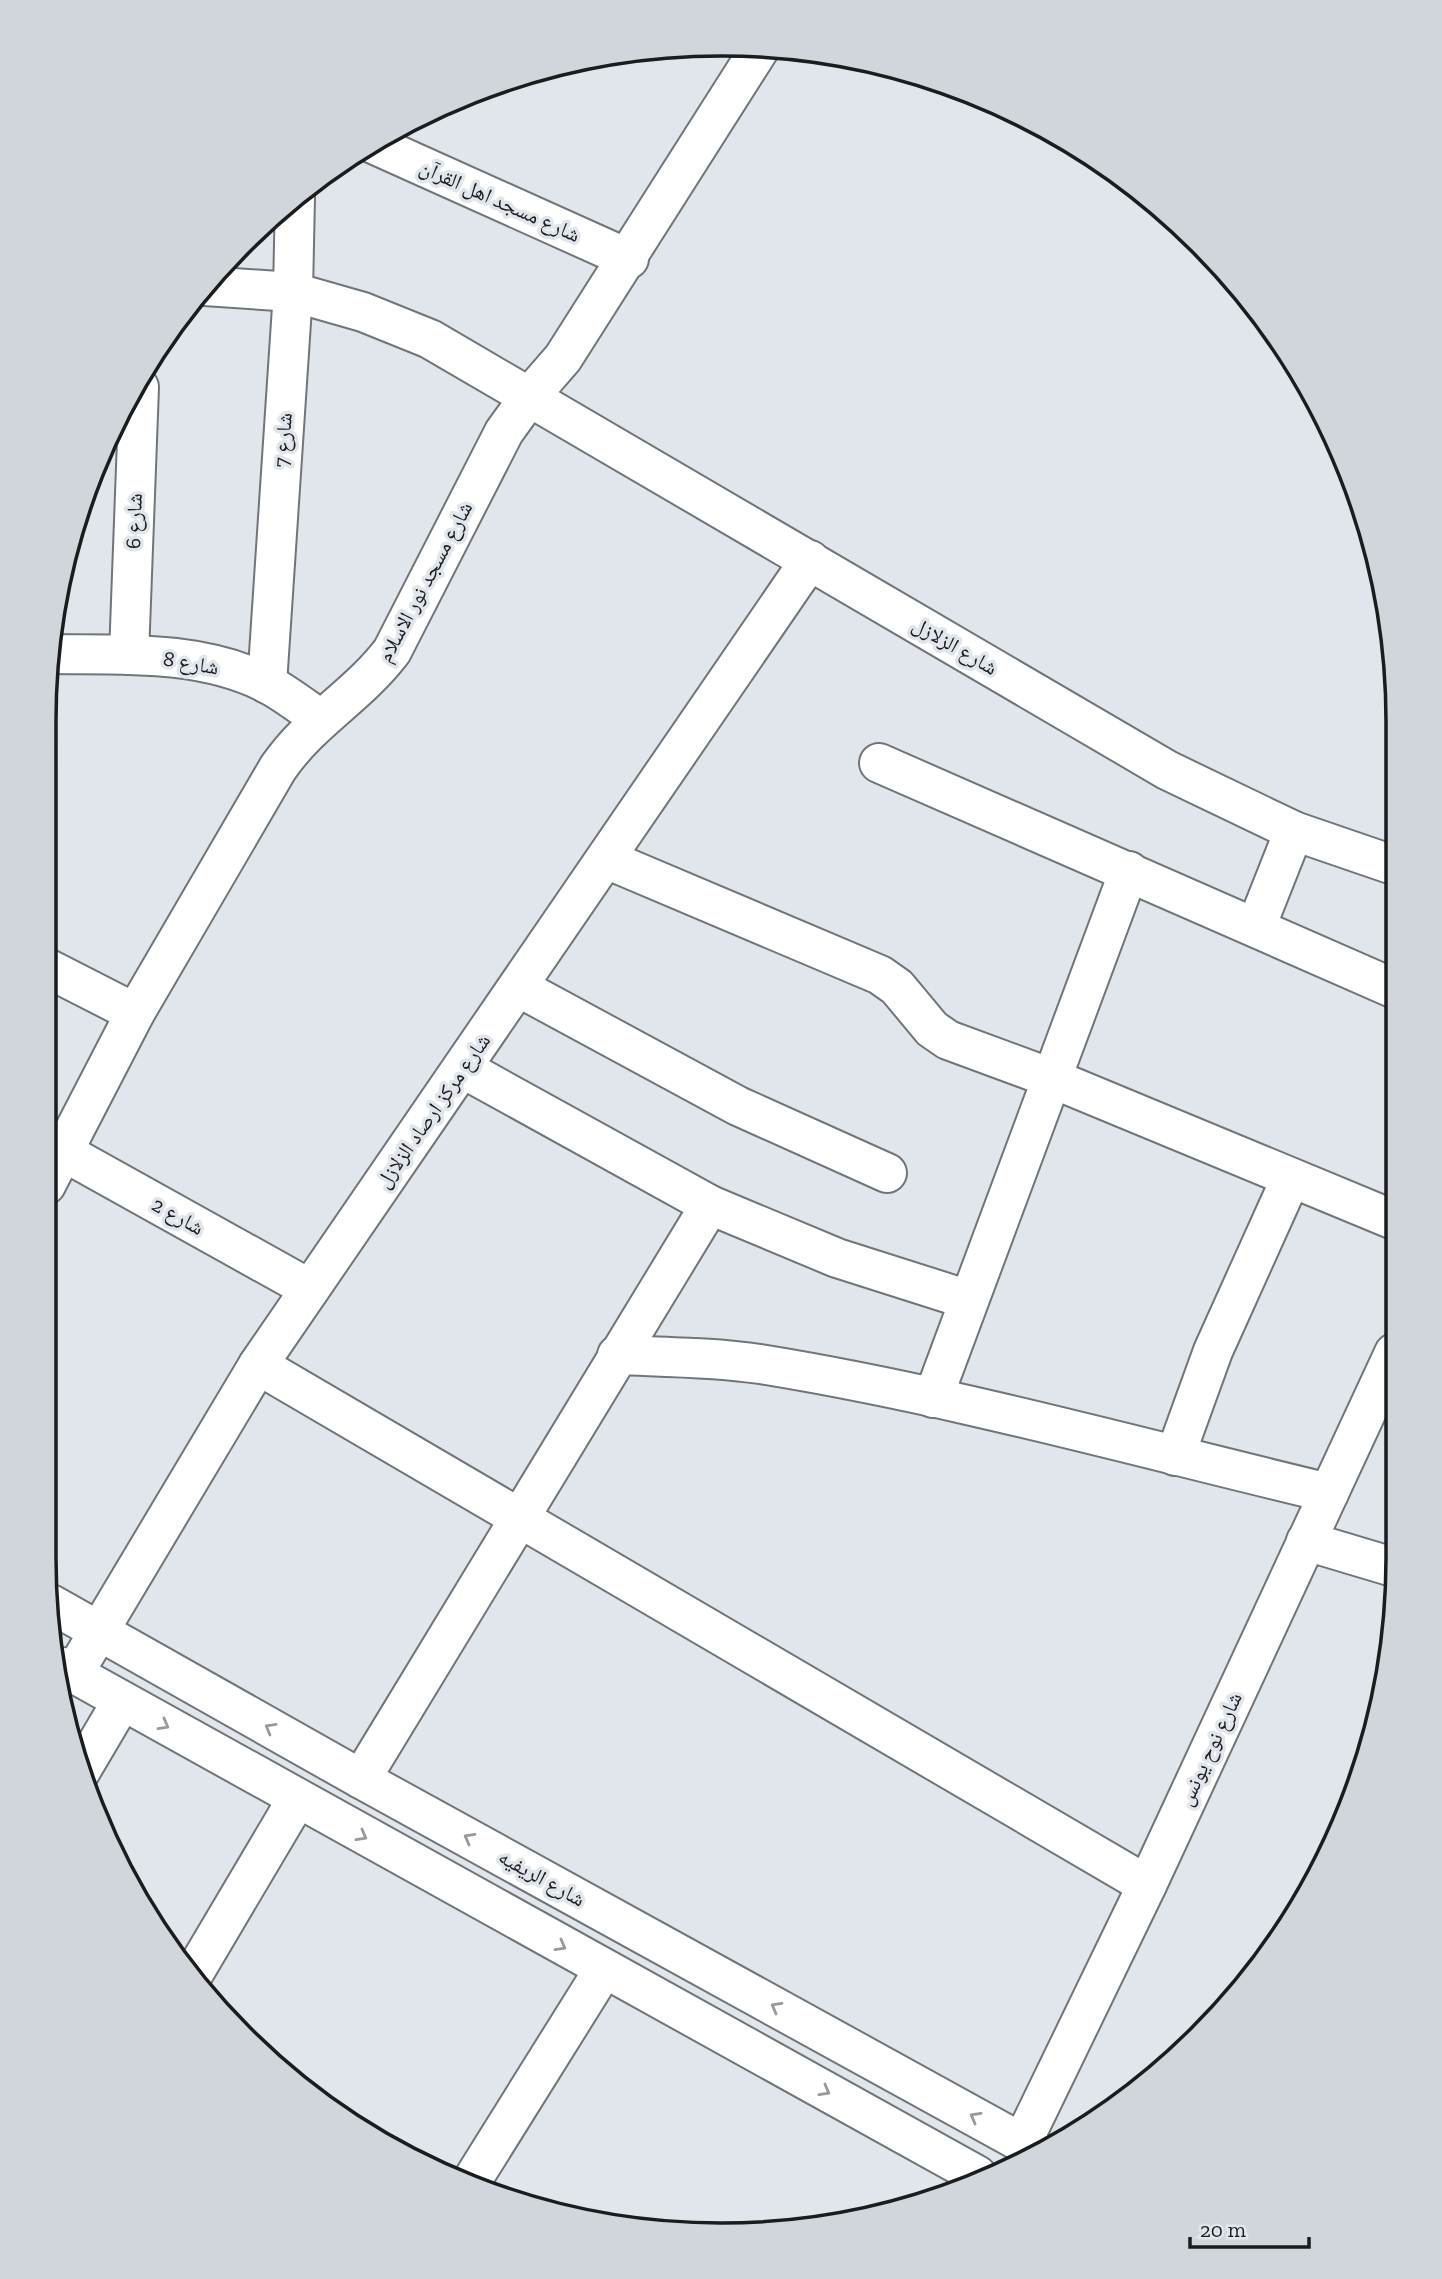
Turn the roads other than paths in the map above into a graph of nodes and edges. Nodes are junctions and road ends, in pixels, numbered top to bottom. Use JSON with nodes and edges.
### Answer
{"nodes":[{"id":1,"x":755,"y":57,"type":"edge"},
{"id":2,"x":383,"y":149,"type":"edge"},
{"id":3,"x":295,"y":211,"type":"edge"},
{"id":4,"x":629,"y":259,"type":"junction"},
{"id":5,"x":218,"y":287,"type":"edge"},
{"id":6,"x":293,"y":292,"type":"junction"},
{"id":7,"x":530,"y":396,"type":"junction"},
{"id":8,"x":138,"y":401,"type":"edge"},
{"id":9,"x":810,"y":560,"type":"junction"},
{"id":10,"x":60,"y":654,"type":"edge"},
{"id":11,"x":129,"y":655,"type":"junction"},
{"id":12,"x":267,"y":684,"type":"junction"},
{"id":13,"x":320,"y":719,"type":"junction"},
{"id":14,"x":879,"y":763,"type":"dead end"},
{"id":15,"x":1294,"y":831,"type":"junction"},
{"id":16,"x":606,"y":859,"type":"junction"},
{"id":17,"x":1386,"y":863,"type":"edge"},
{"id":18,"x":1129,"y":871,"type":"junction"},
{"id":19,"x":1256,"y":927,"type":"junction"},
{"id":20,"x":56,"y":973,"type":"edge"},
{"id":21,"x":1386,"y":985,"type":"edge"},
{"id":22,"x":518,"y":987,"type":"junction"},
{"id":23,"x":135,"y":1013,"type":"junction"},
{"id":24,"x":462,"y":1068,"type":"junction"},
{"id":25,"x":1051,"y":1078,"type":"junction"},
{"id":26,"x":56,"y":1153,"type":"edge"},
{"id":27,"x":56,"y":1162,"type":"edge"},
{"id":28,"x":887,"y":1173,"type":"dead end"},
{"id":29,"x":1292,"y":1178,"type":"junction"},
{"id":30,"x":710,"y":1205,"type":"junction"},
{"id":31,"x":1386,"y":1217,"type":"edge"},
{"id":32,"x":310,"y":1289,"type":"junction"},
{"id":33,"x":969,"y":1300,"type":"junction"},
{"id":34,"x":617,"y":1355,"type":"junction"},
{"id":35,"x":258,"y":1365,"type":"junction"},
{"id":36,"x":1386,"y":1370,"type":"edge"},
{"id":37,"x":933,"y":1398,"type":"junction"},
{"id":38,"x":1175,"y":1456,"type":"junction"},
{"id":39,"x":1329,"y":1493,"type":"junction"},
{"id":40,"x":517,"y":1517,"type":"junction"},
{"id":41,"x":1306,"y":1541,"type":"junction"},
{"id":42,"x":1386,"y":1565,"type":"edge"},
{"id":43,"x":58,"y":1608,"type":"edge"},
{"id":44,"x":99,"y":1631,"type":"junction"},
{"id":45,"x":68,"y":1670,"type":"edge"},
{"id":46,"x":122,"y":1701,"type":"junction"},
{"id":47,"x":87,"y":1760,"type":"edge"},
{"id":48,"x":361,"y":1779,"type":"junction"},
{"id":49,"x":297,"y":1799,"type":"junction"},
{"id":50,"x":1147,"y":1885,"type":"junction"},
{"id":51,"x":197,"y":1968,"type":"edge"},
{"id":52,"x":604,"y":1969,"type":"junction"},
{"id":53,"x":1029,"y":2146,"type":"edge"},
{"id":54,"x":974,"y":2173,"type":"edge"},
{"id":55,"x":475,"y":2175,"type":"edge"}],
"edges":[{"from":1,"to":4,"type":"street","name":"شارع مسجد نور الاسلام"},
{"from":2,"to":4,"type":"street","name":"شارع مسجد اهل القرآن"},
{"from":3,"to":6,"type":"street","name":"شارع 7"},
{"from":4,"to":7,"type":"street","name":"شارع مسجد نور الاسلام"},
{"from":5,"to":6,"type":"street","name":"شارع الزلازل"},
{"from":6,"to":7,"type":"street","name":"شارع الزلازل"},
{"from":6,"to":12,"type":"street","name":"شارع 7"},
{"from":7,"to":9,"type":"street","name":"شارع الزلازل"},
{"from":7,"to":13,"type":"street","name":"شارع مسجد نور الاسلام"},
{"from":8,"to":11,"type":"street","name":"شارع 6"},
{"from":9,"to":15,"type":"street","name":"شارع الزلازل"},
{"from":9,"to":16,"type":"street","name":"شارع مركز ارصاد الزلازل"},
{"from":10,"to":11,"type":"street","name":"شارع 8"},
{"from":11,"to":12,"type":"street","name":"شارع 8"},
{"from":12,"to":13,"type":"street","name":"شارع 8"},
{"from":13,"to":23,"type":"street","name":"شارع مسجد نور الاسلام"},
{"from":14,"to":18,"type":"street"},
{"from":15,"to":17,"type":"street","name":"شارع الزلازل"},
{"from":15,"to":19,"type":"street"},
{"from":16,"to":22,"type":"street","name":"شارع مركز ارصاد الزلازل"},
{"from":16,"to":25,"type":"street"},
{"from":18,"to":19,"type":"street"},
{"from":18,"to":25,"type":"street"},
{"from":19,"to":21,"type":"street"},
{"from":20,"to":23,"type":"street"},
{"from":22,"to":24,"type":"street","name":"شارع مركز ارصاد الزلازل"},
{"from":22,"to":28,"type":"street"},
{"from":23,"to":26,"type":"street","name":"شارع مسجد نور الاسلام"},
{"from":24,"to":30,"type":"street"},
{"from":24,"to":32,"type":"street","name":"شارع مركز ارصاد الزلازل"},
{"from":25,"to":29,"type":"street"},
{"from":25,"to":33,"type":"street"},
{"from":27,"to":32,"type":"street","name":"شارع 2"},
{"from":29,"to":31,"type":"street"},
{"from":29,"to":38,"type":"street"},
{"from":30,"to":33,"type":"street"},
{"from":30,"to":34,"type":"street"},
{"from":32,"to":35,"type":"street","name":"شارع مركز ارصاد الزلازل"},
{"from":33,"to":37,"type":"street"},
{"from":34,"to":37,"type":"street"},
{"from":34,"to":40,"type":"street"},
{"from":35,"to":40,"type":"street"},
{"from":35,"to":44,"type":"street","name":"شارع مركز ارصاد الزلازل"},
{"from":36,"to":39,"type":"street","name":"شارع نوح يونس"},
{"from":37,"to":38,"type":"street"},
{"from":38,"to":39,"type":"street"},
{"from":39,"to":41,"type":"street","name":"شارع نوح يونس"},
{"from":40,"to":48,"type":"street"},
{"from":40,"to":50,"type":"street"},
{"from":41,"to":42,"type":"street"},
{"from":41,"to":50,"type":"street","name":"شارع نوح يونس"},
{"from":43,"to":44,"type":"street","name":"شارع الريفيه"},
{"from":44,"to":45,"type":"street","name":"شارع مركز ارصاد الزلازل"},
{"from":48,"to":44,"type":"street","name":"شارع الريفيه","one_way":true},
{"from":45,"to":46,"type":"street"},
{"from":46,"to":47,"type":"street"},
{"from":46,"to":49,"type":"street","one_way":true},
{"from":53,"to":48,"type":"street","name":"شارع الريفيه","one_way":true},
{"from":49,"to":51,"type":"street"},
{"from":49,"to":52,"type":"street","one_way":true},
{"from":50,"to":53,"type":"street","name":"شارع نوح يونس"},
{"from":52,"to":54,"type":"street","one_way":true},
{"from":52,"to":55,"type":"street"}]}
